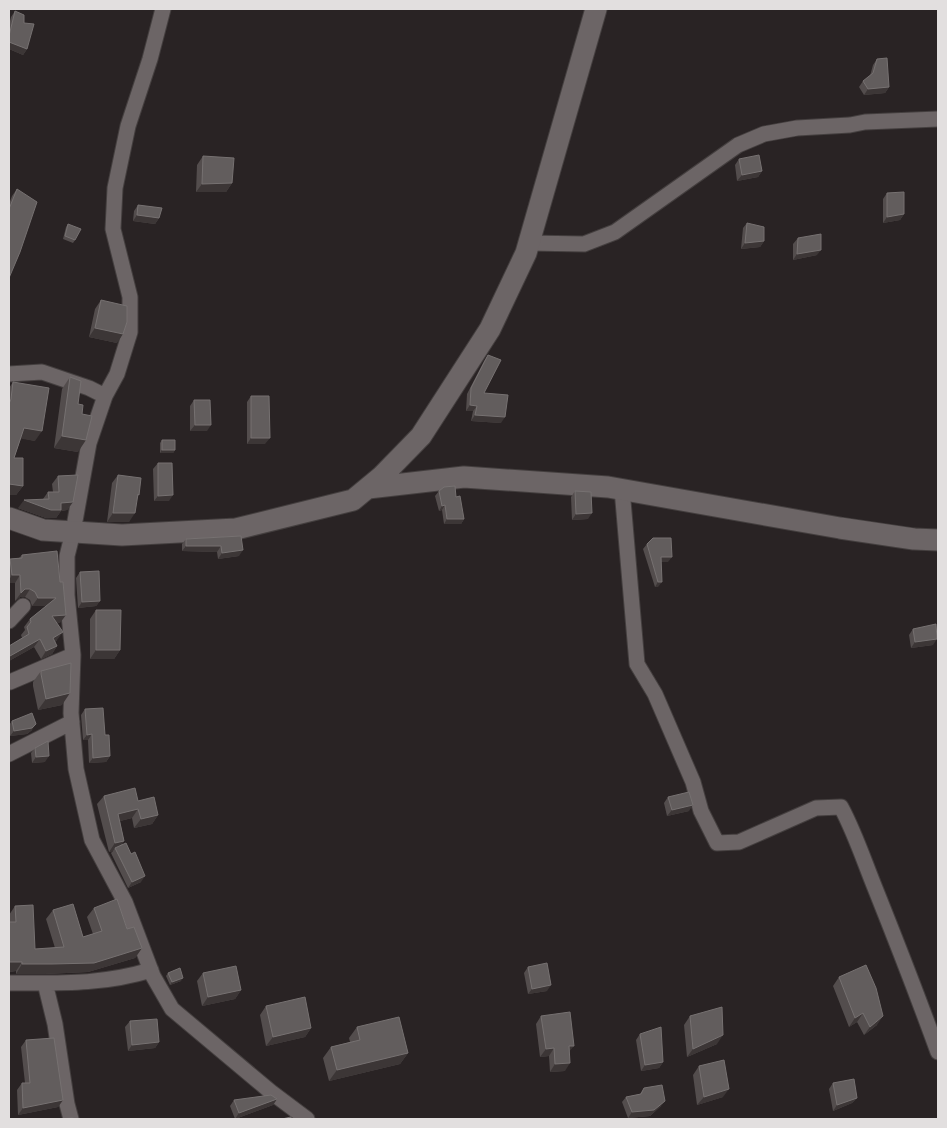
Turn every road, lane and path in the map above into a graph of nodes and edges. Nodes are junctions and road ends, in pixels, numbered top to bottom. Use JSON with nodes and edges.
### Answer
{"nodes":[{"id":1,"x":163,"y":9,"type":"edge"},
{"id":2,"x":596,"y":9,"type":"edge"},
{"id":3,"x":938,"y":119,"type":"edge"},
{"id":4,"x":528,"y":243,"type":"junction"},
{"id":5,"x":9,"y":374,"type":"edge"},
{"id":6,"x":105,"y":396,"type":"junction"},
{"id":7,"x":368,"y":488,"type":"junction"},
{"id":8,"x":622,"y":489,"type":"junction"},
{"id":9,"x":9,"y":518,"type":"edge"},
{"id":10,"x":73,"y":532,"type":"junction"},
{"id":11,"x":938,"y":540,"type":"edge"},
{"id":12,"x":23,"y":606,"type":"dead end"},
{"id":13,"x":9,"y":621,"type":"edge"},
{"id":14,"x":73,"y":655,"type":"junction"},
{"id":15,"x":9,"y":681,"type":"edge"},
{"id":16,"x":72,"y":722,"type":"junction"},
{"id":17,"x":9,"y":754,"type":"edge"},
{"id":18,"x":150,"y":970,"type":"junction"},
{"id":19,"x":9,"y":983,"type":"edge"},
{"id":20,"x":45,"y":983,"type":"junction"},
{"id":21,"x":938,"y":1052,"type":"edge"},
{"id":22,"x":72,"y":1119,"type":"edge"},
{"id":23,"x":307,"y":1119,"type":"edge"}],
"edges":[{"from":1,"to":6,"type":"street"},
{"from":2,"to":4,"type":"street"},
{"from":3,"to":4,"type":"street"},
{"from":4,"to":7,"type":"street"},
{"from":5,"to":6,"type":"street"},
{"from":6,"to":10,"type":"street"},
{"from":7,"to":8,"type":"street"},
{"from":7,"to":10,"type":"street"},
{"from":8,"to":11,"type":"street"},
{"from":8,"to":21,"type":"street"},
{"from":9,"to":10,"type":"street"},
{"from":10,"to":14,"type":"street"},
{"from":12,"to":13,"type":"street"},
{"from":14,"to":15,"type":"street"},
{"from":14,"to":16,"type":"street"},
{"from":16,"to":17,"type":"street"},
{"from":16,"to":18,"type":"street"},
{"from":18,"to":20,"type":"street"},
{"from":18,"to":23,"type":"street"},
{"from":19,"to":20,"type":"street"},
{"from":20,"to":22,"type":"street"}]}
